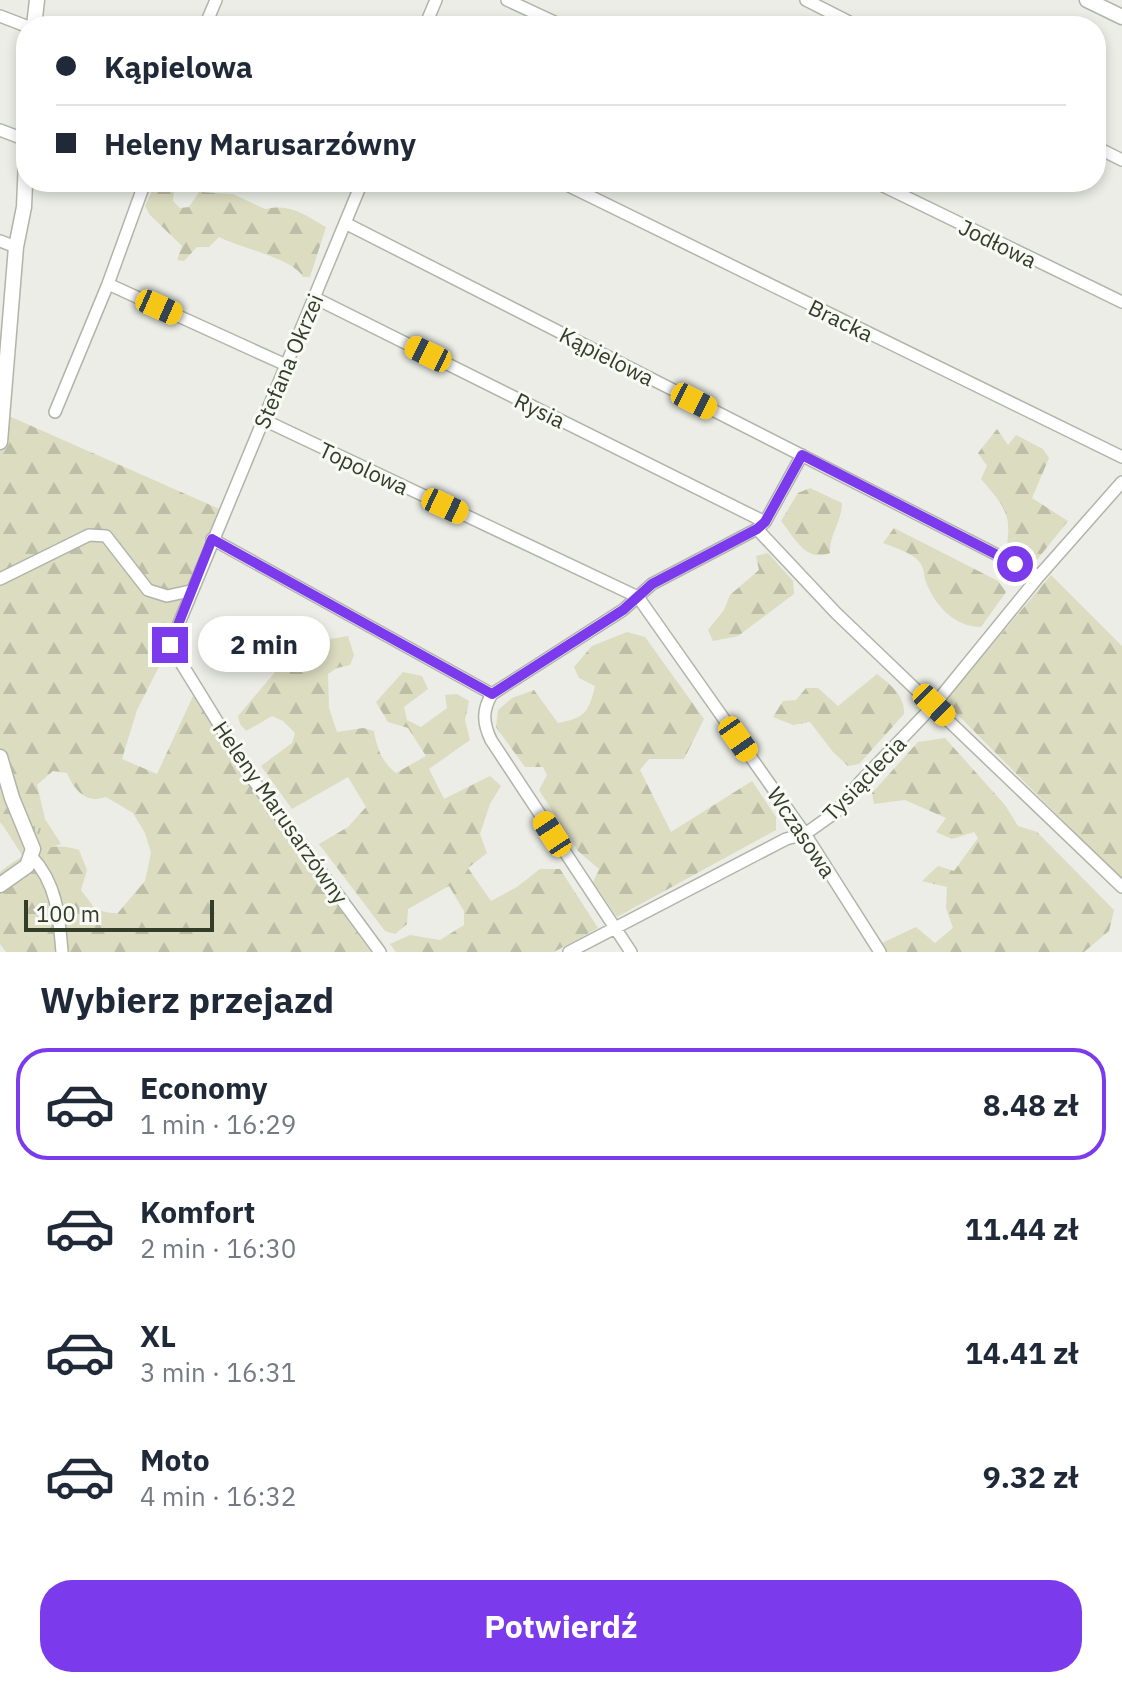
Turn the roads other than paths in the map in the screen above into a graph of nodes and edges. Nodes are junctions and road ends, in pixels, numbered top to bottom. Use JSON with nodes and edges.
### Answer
{"nodes":[{"id":1,"x":507,"y":0,"type":"edge"},
{"id":2,"x":806,"y":0,"type":"edge"},
{"id":3,"x":1087,"y":0,"type":"edge"},
{"id":4,"x":541,"y":16,"type":"edge"},
{"id":5,"x":837,"y":16,"type":"edge"},
{"id":6,"x":1122,"y":17,"type":"edge"},
{"id":7,"x":25,"y":192,"type":"edge"},
{"id":8,"x":141,"y":192,"type":"edge"},
{"id":9,"x":358,"y":192,"type":"edge"},
{"id":10,"x":581,"y":192,"type":"edge"},
{"id":11,"x":896,"y":192,"type":"edge"},
{"id":12,"x":345,"y":223,"type":"junction"},
{"id":13,"x":0,"y":241,"type":"edge"},
{"id":14,"x":16,"y":247,"type":"junction"},
{"id":15,"x":108,"y":284,"type":"junction"},
{"id":16,"x":315,"y":298,"type":"junction"},
{"id":17,"x":1122,"y":302,"type":"edge"},
{"id":18,"x":286,"y":365,"type":"junction"},
{"id":19,"x":55,"y":412,"type":"dead end"},
{"id":20,"x":264,"y":420,"type":"junction"},
{"id":21,"x":0,"y":442,"type":"edge"},
{"id":22,"x":802,"y":455,"type":"junction"},
{"id":23,"x":1122,"y":457,"type":"edge"},
{"id":24,"x":1121,"y":485,"type":"edge"},
{"id":25,"x":761,"y":526,"type":"junction"},
{"id":26,"x":212,"y":539,"type":"junction"},
{"id":27,"x":1039,"y":576,"type":"junction"},
{"id":28,"x":0,"y":579,"type":"edge"},
{"id":29,"x":190,"y":591,"type":"junction"},
{"id":30,"x":638,"y":597,"type":"junction"},
{"id":31,"x":492,"y":694,"type":"junction"},
{"id":32,"x":934,"y":705,"type":"junction"},
{"id":33,"x":0,"y":757,"type":"edge"},
{"id":34,"x":805,"y":834,"type":"junction"},
{"id":35,"x":32,"y":857,"type":"junction"},
{"id":36,"x":0,"y":885,"type":"edge"},
{"id":37,"x":1122,"y":887,"type":"edge"},
{"id":38,"x":614,"y":928,"type":"junction"},
{"id":39,"x":62,"y":952,"type":"edge"},
{"id":40,"x":380,"y":952,"type":"edge"},
{"id":41,"x":569,"y":952,"type":"edge"},
{"id":42,"x":631,"y":952,"type":"edge"},
{"id":43,"x":880,"y":952,"type":"edge"}],
"edges":[{"from":1,"to":4,"type":"street"},
{"from":2,"to":5,"type":"street"},
{"from":3,"to":6,"type":"street"},
{"from":7,"to":14,"type":"street"},
{"from":8,"to":15,"type":"street"},
{"from":9,"to":12,"type":"street","name":"Stefana Okrzei"},
{"from":10,"to":23,"type":"street","name":"Bracka"},
{"from":11,"to":17,"type":"street","name":"Jodłowa"},
{"from":12,"to":16,"type":"street","name":"Stefana Okrzei"},
{"from":12,"to":22,"type":"street","name":"Kąpielowa"},
{"from":13,"to":14,"type":"street"},
{"from":14,"to":21,"type":"street"},
{"from":15,"to":18,"type":"street"},
{"from":15,"to":19,"type":"street"},
{"from":16,"to":18,"type":"street","name":"Stefana Okrzei"},
{"from":16,"to":25,"type":"street","name":"Rysia"},
{"from":18,"to":20,"type":"street","name":"Stefana Okrzei"},
{"from":20,"to":26,"type":"street","name":"Stefana Okrzei"},
{"from":20,"to":30,"type":"street","name":"Topolowa"},
{"from":22,"to":25,"type":"street"},
{"from":22,"to":27,"type":"street","name":"Kąpielowa"},
{"from":24,"to":27,"type":"street","name":"Tysiąclecia"},
{"from":25,"to":30,"type":"street"},
{"from":25,"to":32,"type":"street"},
{"from":26,"to":29,"type":"street","name":"Heleny Marusarzówny"},
{"from":26,"to":31,"type":"street"},
{"from":27,"to":32,"type":"street","name":"Tysiąclecia"},
{"from":28,"to":29,"type":"street"},
{"from":29,"to":40,"type":"street","name":"Heleny Marusarzówny"},
{"from":30,"to":31,"type":"street"},
{"from":30,"to":34,"type":"street","name":"Wczasowa"},
{"from":31,"to":38,"type":"street"},
{"from":32,"to":34,"type":"street","name":"Tysiąclecia"},
{"from":32,"to":37,"type":"street"},
{"from":33,"to":35,"type":"street"},
{"from":34,"to":38,"type":"street","name":"Tysiąclecia"},
{"from":34,"to":43,"type":"street","name":"Wczasowa"},
{"from":35,"to":36,"type":"street"},
{"from":35,"to":39,"type":"street"},
{"from":38,"to":41,"type":"street","name":"Tysiąclecia"},
{"from":38,"to":42,"type":"street"}]}
